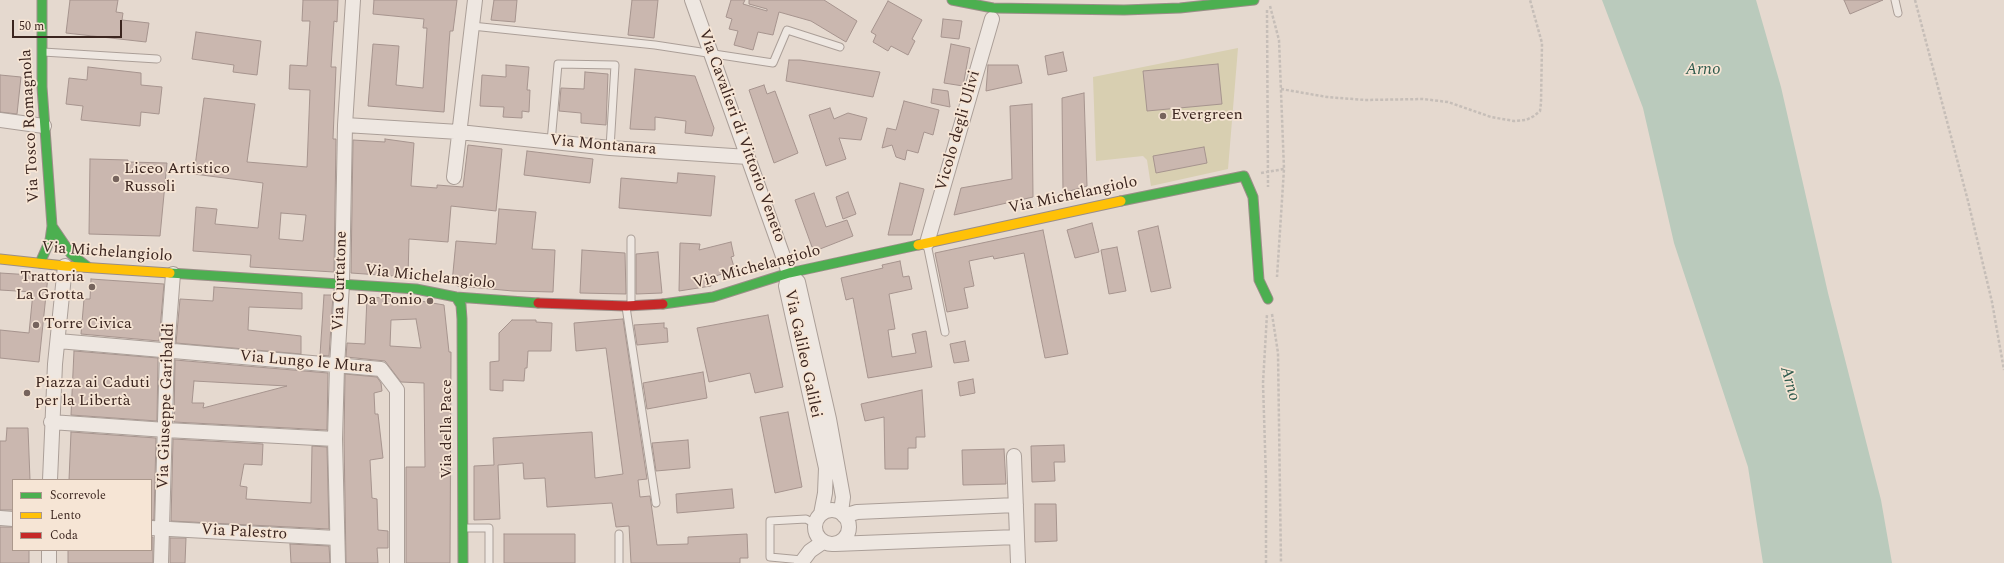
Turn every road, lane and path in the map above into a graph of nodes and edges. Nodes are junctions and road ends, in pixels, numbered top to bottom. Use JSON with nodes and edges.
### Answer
{"nodes":[{"id":1,"x":42,"y":0,"type":"edge"},
{"id":2,"x":353,"y":0,"type":"edge"},
{"id":3,"x":475,"y":0,"type":"edge"},
{"id":4,"x":692,"y":0,"type":"edge"},
{"id":5,"x":952,"y":0,"type":"edge"},
{"id":6,"x":1254,"y":0,"type":"edge"},
{"id":7,"x":1268,"y":0,"type":"edge"},
{"id":8,"x":1530,"y":0,"type":"edge"},
{"id":9,"x":1895,"y":0,"type":"edge"},
{"id":10,"x":1915,"y":0,"type":"edge"},
{"id":11,"x":992,"y":9,"type":"edge"},
{"id":12,"x":1898,"y":13,"type":"dead end"},
{"id":13,"x":472,"y":26,"type":"junction"},
{"id":14,"x":840,"y":47,"type":"dead end"},
{"id":15,"x":41,"y":52,"type":"junction"},
{"id":16,"x":712,"y":53,"type":"junction"},
{"id":17,"x":157,"y":59,"type":"dead end"},
{"id":18,"x":1281,"y":89,"type":"junction"},
{"id":19,"x":0,"y":120,"type":"edge"},
{"id":20,"x":345,"y":125,"type":"junction"},
{"id":21,"x":44,"y":126,"type":"junction"},
{"id":22,"x":459,"y":132,"type":"junction"},
{"id":23,"x":551,"y":142,"type":"junction"},
{"id":24,"x":610,"y":148,"type":"junction"},
{"id":25,"x":748,"y":157,"type":"junction"},
{"id":26,"x":1284,"y":169,"type":"junction"},
{"id":27,"x":1269,"y":171,"type":"dead end"},
{"id":28,"x":454,"y":177,"type":"dead end"},
{"id":29,"x":52,"y":226,"type":"junction"},
{"id":30,"x":631,"y":239,"type":"dead end"},
{"id":31,"x":927,"y":243,"type":"junction"},
{"id":32,"x":0,"y":259,"type":"edge"},
{"id":33,"x":40,"y":263,"type":"junction"},
{"id":34,"x":65,"y":266,"type":"junction"},
{"id":35,"x":88,"y":267,"type":"junction"},
{"id":36,"x":789,"y":273,"type":"junction"},
{"id":37,"x":173,"y":274,"type":"junction"},
{"id":38,"x":1277,"y":278,"type":"dead end"},
{"id":39,"x":342,"y":284,"type":"junction"},
{"id":40,"x":456,"y":297,"type":"junction"},
{"id":41,"x":1268,"y":299,"type":"joint"},
{"id":42,"x":628,"y":306,"type":"junction"},
{"id":43,"x":945,"y":332,"type":"dead end"},
{"id":44,"x":58,"y":341,"type":"junction"},
{"id":45,"x":167,"y":351,"type":"junction"},
{"id":46,"x":337,"y":366,"type":"junction"},
{"id":47,"x":2004,"y":370,"type":"edge"},
{"id":48,"x":51,"y":422,"type":"junction"},
{"id":49,"x":166,"y":430,"type":"junction"},
{"id":50,"x":335,"y":438,"type":"junction"},
{"id":51,"x":1014,"y":456,"type":"dead end"},
{"id":52,"x":50,"y":479,"type":"edge"},
{"id":53,"x":656,"y":503,"type":"dead end"},
{"id":54,"x":1016,"y":505,"type":"junction"},
{"id":55,"x":843,"y":514,"type":"junction"},
{"id":56,"x":0,"y":518,"type":"edge"},
{"id":57,"x":12,"y":519,"type":"edge"},
{"id":58,"x":818,"y":519,"type":"junction"},
{"id":59,"x":157,"y":528,"type":"edge"},
{"id":60,"x":463,"y":528,"type":"junction"},
{"id":61,"x":618,"y":534,"type":"dead end"},
{"id":62,"x":1017,"y":537,"type":"junction"},
{"id":63,"x":336,"y":538,"type":"junction"},
{"id":64,"x":829,"y":543,"type":"junction"},
{"id":65,"x":49,"y":551,"type":"edge"},
{"id":66,"x":801,"y":561,"type":"edge"},
{"id":67,"x":49,"y":563,"type":"edge"},
{"id":68,"x":161,"y":563,"type":"edge"},
{"id":69,"x":338,"y":563,"type":"edge"},
{"id":70,"x":397,"y":563,"type":"edge"},
{"id":71,"x":463,"y":563,"type":"edge"},
{"id":72,"x":489,"y":563,"type":"edge"},
{"id":73,"x":619,"y":563,"type":"edge"},
{"id":74,"x":1018,"y":563,"type":"edge"},
{"id":75,"x":1281,"y":563,"type":"edge"}],
"edges":[{"from":1,"to":15,"type":"main road","name":"Via Tosco Romagnola"},
{"from":2,"to":20,"type":"street","name":"Via Curtatone"},
{"from":3,"to":13,"type":"street"},
{"from":4,"to":16,"type":"street","name":"Via Cavalieri di Vittorio Veneto"},
{"from":5,"to":11,"type":"main road"},
{"from":6,"to":11,"type":"main road"},
{"from":7,"to":18,"type":"path"},
{"from":8,"to":18,"type":"path"},
{"from":9,"to":12,"type":"lane"},
{"from":10,"to":47,"type":"path"},
{"from":11,"to":31,"type":"street","name":"Vicolo degli Ulivi"},
{"from":13,"to":16,"type":"lane"},
{"from":13,"to":22,"type":"street"},
{"from":14,"to":16,"type":"lane"},
{"from":15,"to":17,"type":"lane"},
{"from":15,"to":21,"type":"main road","name":"Via Tosco Romagnola"},
{"from":16,"to":25,"type":"street","name":"Via Cavalieri di Vittorio Veneto"},
{"from":18,"to":26,"type":"path"},
{"from":19,"to":21,"type":"street"},
{"from":20,"to":22,"type":"street","name":"Via Montanara"},
{"from":20,"to":39,"type":"street","name":"Via Curtatone"},
{"from":21,"to":29,"type":"main road","name":"Via Tosco Romagnola"},
{"from":22,"to":23,"type":"street","name":"Via Montanara"},
{"from":22,"to":28,"type":"street"},
{"from":23,"to":24,"type":"street","name":"Via Montanara"},
{"from":23,"to":24,"type":"lane"},
{"from":24,"to":25,"type":"street","name":"Via Montanara"},
{"from":25,"to":36,"type":"street","name":"Via Cavalieri di Vittorio Veneto"},
{"from":26,"to":27,"type":"path"},
{"from":26,"to":38,"type":"path"},
{"from":29,"to":33,"type":"main road"},
{"from":29,"to":35,"type":"main road"},
{"from":30,"to":42,"type":"lane"},
{"from":31,"to":36,"type":"main road","name":"Via Michelangiolo"},
{"from":31,"to":41,"type":"main road","name":"Via Michelangiolo"},
{"from":31,"to":43,"type":"lane"},
{"from":32,"to":33,"type":"main road","name":"Via Michelangiolo"},
{"from":33,"to":34,"type":"main road","name":"Via Michelangiolo"},
{"from":34,"to":35,"type":"main road","name":"Via Michelangiolo"},
{"from":34,"to":44,"type":"street"},
{"from":35,"to":37,"type":"main road","name":"Via Michelangiolo"},
{"from":36,"to":42,"type":"main road","name":"Via Michelangiolo"},
{"from":36,"to":55,"type":"street","name":"Via Galileo Galilei"},
{"from":36,"to":58,"type":"street","name":"Via Galileo Galilei"},
{"from":37,"to":39,"type":"main road","name":"Via Michelangiolo"},
{"from":37,"to":45,"type":"street","name":"Via Giuseppe Garibaldi"},
{"from":39,"to":40,"type":"main road","name":"Via Michelangiolo"},
{"from":39,"to":46,"type":"street","name":"Via Curtatone"},
{"from":40,"to":42,"type":"main road","name":"Via Michelangiolo"},
{"from":40,"to":60,"type":"main road","name":"Via della Pace"},
{"from":41,"to":75,"type":"path"},
{"from":42,"to":53,"type":"lane"},
{"from":44,"to":45,"type":"street","name":"Via Lungo le Mura"},
{"from":44,"to":48,"type":"street"},
{"from":45,"to":46,"type":"street","name":"Via Lungo le Mura"},
{"from":45,"to":49,"type":"street","name":"Via Giuseppe Garibaldi"},
{"from":46,"to":50,"type":"street","name":"Via Curtatone"},
{"from":46,"to":70,"type":"street","name":"Via Lungo le Mura"},
{"from":48,"to":49,"type":"street"},
{"from":48,"to":52,"type":"street"},
{"from":49,"to":50,"type":"street"},
{"from":49,"to":59,"type":"street","name":"Via Giuseppe Garibaldi"},
{"from":50,"to":63,"type":"street","name":"Via Curtatone"},
{"from":51,"to":54,"type":"street"},
{"from":54,"to":55,"type":"street"},
{"from":54,"to":62,"type":"street"},
{"from":55,"to":58,"type":"street"},
{"from":55,"to":64,"type":"street","name":"Via Galileo Galilei"},
{"from":56,"to":57,"type":"street"},
{"from":58,"to":64,"type":"street"},
{"from":58,"to":66,"type":"lane"},
{"from":59,"to":63,"type":"street","name":"Via Palestro"},
{"from":59,"to":68,"type":"street","name":"Via Giuseppe Garibaldi"},
{"from":60,"to":71,"type":"main road","name":"Via della Pace"},
{"from":60,"to":72,"type":"lane"},
{"from":61,"to":73,"type":"lane"},
{"from":62,"to":64,"type":"street"},
{"from":62,"to":74,"type":"street"},
{"from":63,"to":69,"type":"street","name":"Via Curtatone"},
{"from":64,"to":66,"type":"street","name":"Via Galileo Galilei"},
{"from":65,"to":67,"type":"street"}]}
